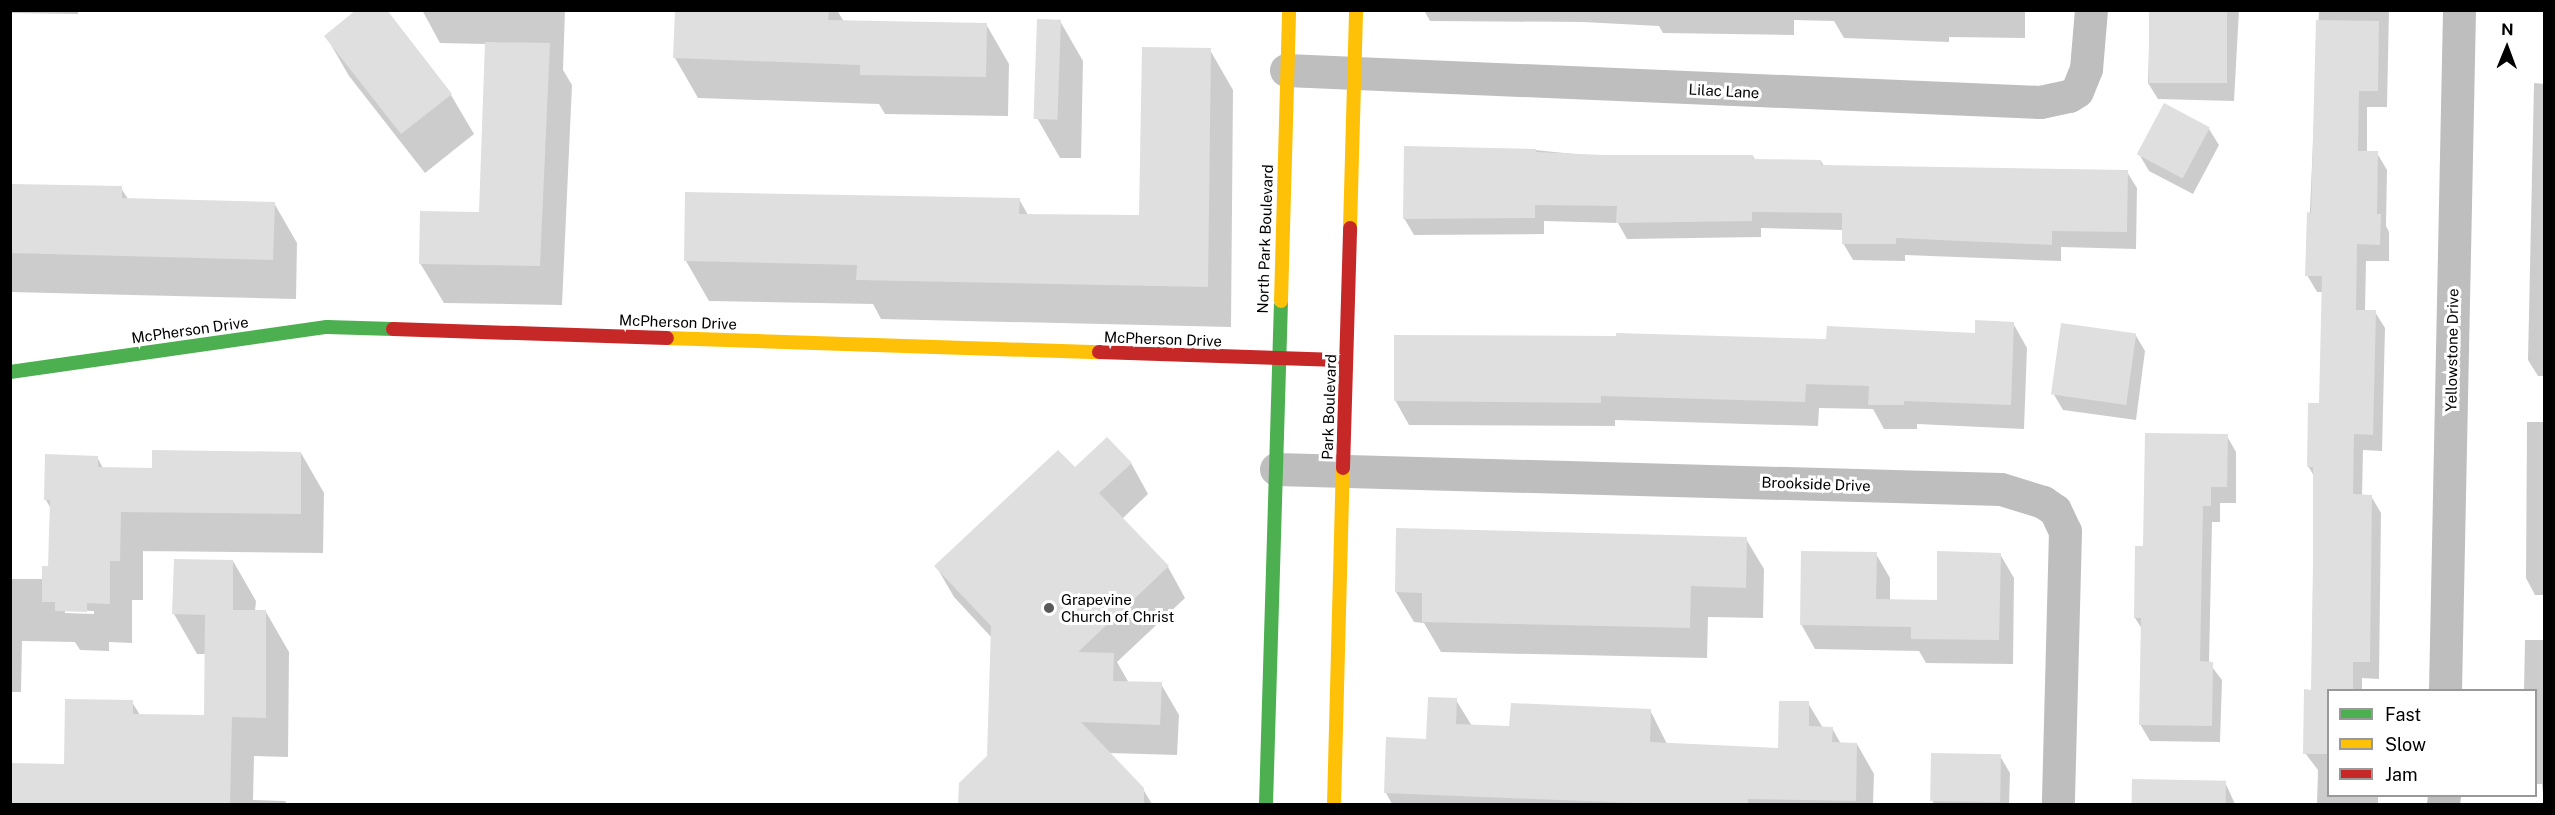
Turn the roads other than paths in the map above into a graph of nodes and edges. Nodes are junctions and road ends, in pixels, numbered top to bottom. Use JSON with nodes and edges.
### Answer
{"nodes":[{"id":1,"x":1289,"y":10,"type":"edge"},
{"id":2,"x":1356,"y":10,"type":"edge"},
{"id":3,"x":2091,"y":10,"type":"edge"},
{"id":4,"x":2459,"y":10,"type":"edge"},
{"id":5,"x":1286,"y":70,"type":"junction"},
{"id":6,"x":1354,"y":74,"type":"junction"},
{"id":7,"x":1278,"y":359,"type":"junction"},
{"id":8,"x":1346,"y":360,"type":"junction"},
{"id":9,"x":10,"y":372,"type":"edge"},
{"id":10,"x":1276,"y":469,"type":"junction"},
{"id":11,"x":1343,"y":470,"type":"junction"},
{"id":12,"x":2445,"y":689,"type":"edge"},
{"id":13,"x":1266,"y":804,"type":"edge"},
{"id":14,"x":1334,"y":804,"type":"edge"},
{"id":15,"x":2058,"y":804,"type":"edge"}],
"edges":[{"from":1,"to":5,"type":"main road","name":"North Park Boulevard"},
{"from":2,"to":6,"type":"main road","name":"Park Boulevard"},
{"from":3,"to":6,"type":"street","name":"Lilac Lane"},
{"from":4,"to":12,"type":"street","name":"Yellowstone Drive"},
{"from":5,"to":6,"type":"street","name":"Lilac Lane"},
{"from":5,"to":7,"type":"main road","name":"North Park Boulevard"},
{"from":6,"to":8,"type":"main road","name":"Park Boulevard"},
{"from":7,"to":8,"type":"main road","name":"McPherson Drive"},
{"from":7,"to":9,"type":"main road","name":"McPherson Drive"},
{"from":7,"to":10,"type":"main road","name":"North Park Boulevard"},
{"from":8,"to":11,"type":"main road","name":"Park Boulevard"},
{"from":10,"to":11,"type":"street","name":"Brookside Drive"},
{"from":10,"to":13,"type":"main road"},
{"from":11,"to":14,"type":"main road","name":"Park Boulevard"},
{"from":11,"to":15,"type":"street","name":"Brookside Drive"}]}
